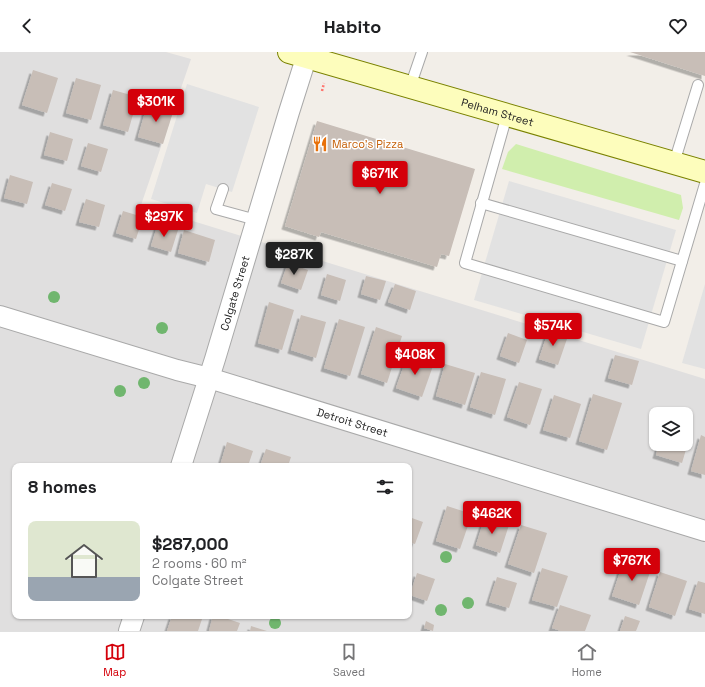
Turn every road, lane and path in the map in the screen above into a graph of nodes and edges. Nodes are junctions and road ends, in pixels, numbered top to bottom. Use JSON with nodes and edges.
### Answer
{"nodes":[{"id":1,"x":422,"y":52,"type":"edge"},
{"id":2,"x":302,"y":54,"type":"edge"},
{"id":3,"x":698,"y":85,"type":"dead end"},
{"id":4,"x":410,"y":87,"type":"junction"},
{"id":5,"x":507,"y":115,"type":"junction"},
{"id":6,"x":674,"y":163,"type":"junction"},
{"id":7,"x":705,"y":172,"type":"edge"},
{"id":8,"x":705,"y":184,"type":"edge"},
{"id":9,"x":222,"y":189,"type":"dead end"},
{"id":10,"x":481,"y":203,"type":"junction"},
{"id":11,"x":256,"y":220,"type":"junction"},
{"id":12,"x":682,"y":261,"type":"junction"},
{"id":13,"x":0,"y":316,"type":"edge"},
{"id":14,"x":209,"y":378,"type":"junction"},
{"id":15,"x":182,"y":463,"type":"edge"},
{"id":16,"x":705,"y":531,"type":"edge"},
{"id":17,"x":133,"y":619,"type":"edge"},
{"id":18,"x":129,"y":631,"type":"edge"}],
"edges":[{"from":1,"to":4,"type":"lane"},
{"from":2,"to":4,"type":"street","name":"Pelham Street"},
{"from":2,"to":11,"type":"street","name":"Colgate Street"},
{"from":3,"to":6,"type":"lane"},
{"from":4,"to":5,"type":"street","name":"Pelham Street"},
{"from":5,"to":6,"type":"street","name":"Pelham Street"},
{"from":5,"to":10,"type":"lane"},
{"from":6,"to":7,"type":"street","name":"Pelham Street"},
{"from":8,"to":12,"type":"lane"},
{"from":9,"to":11,"type":"lane"},
{"from":10,"to":12,"type":"lane"},
{"from":10,"to":12,"type":"lane"},
{"from":11,"to":14,"type":"street","name":"Colgate Street"},
{"from":13,"to":14,"type":"street","name":"Detroit Street"},
{"from":14,"to":15,"type":"street","name":"Colgate Street"},
{"from":14,"to":16,"type":"street","name":"Detroit Street"},
{"from":17,"to":18,"type":"street"}]}
